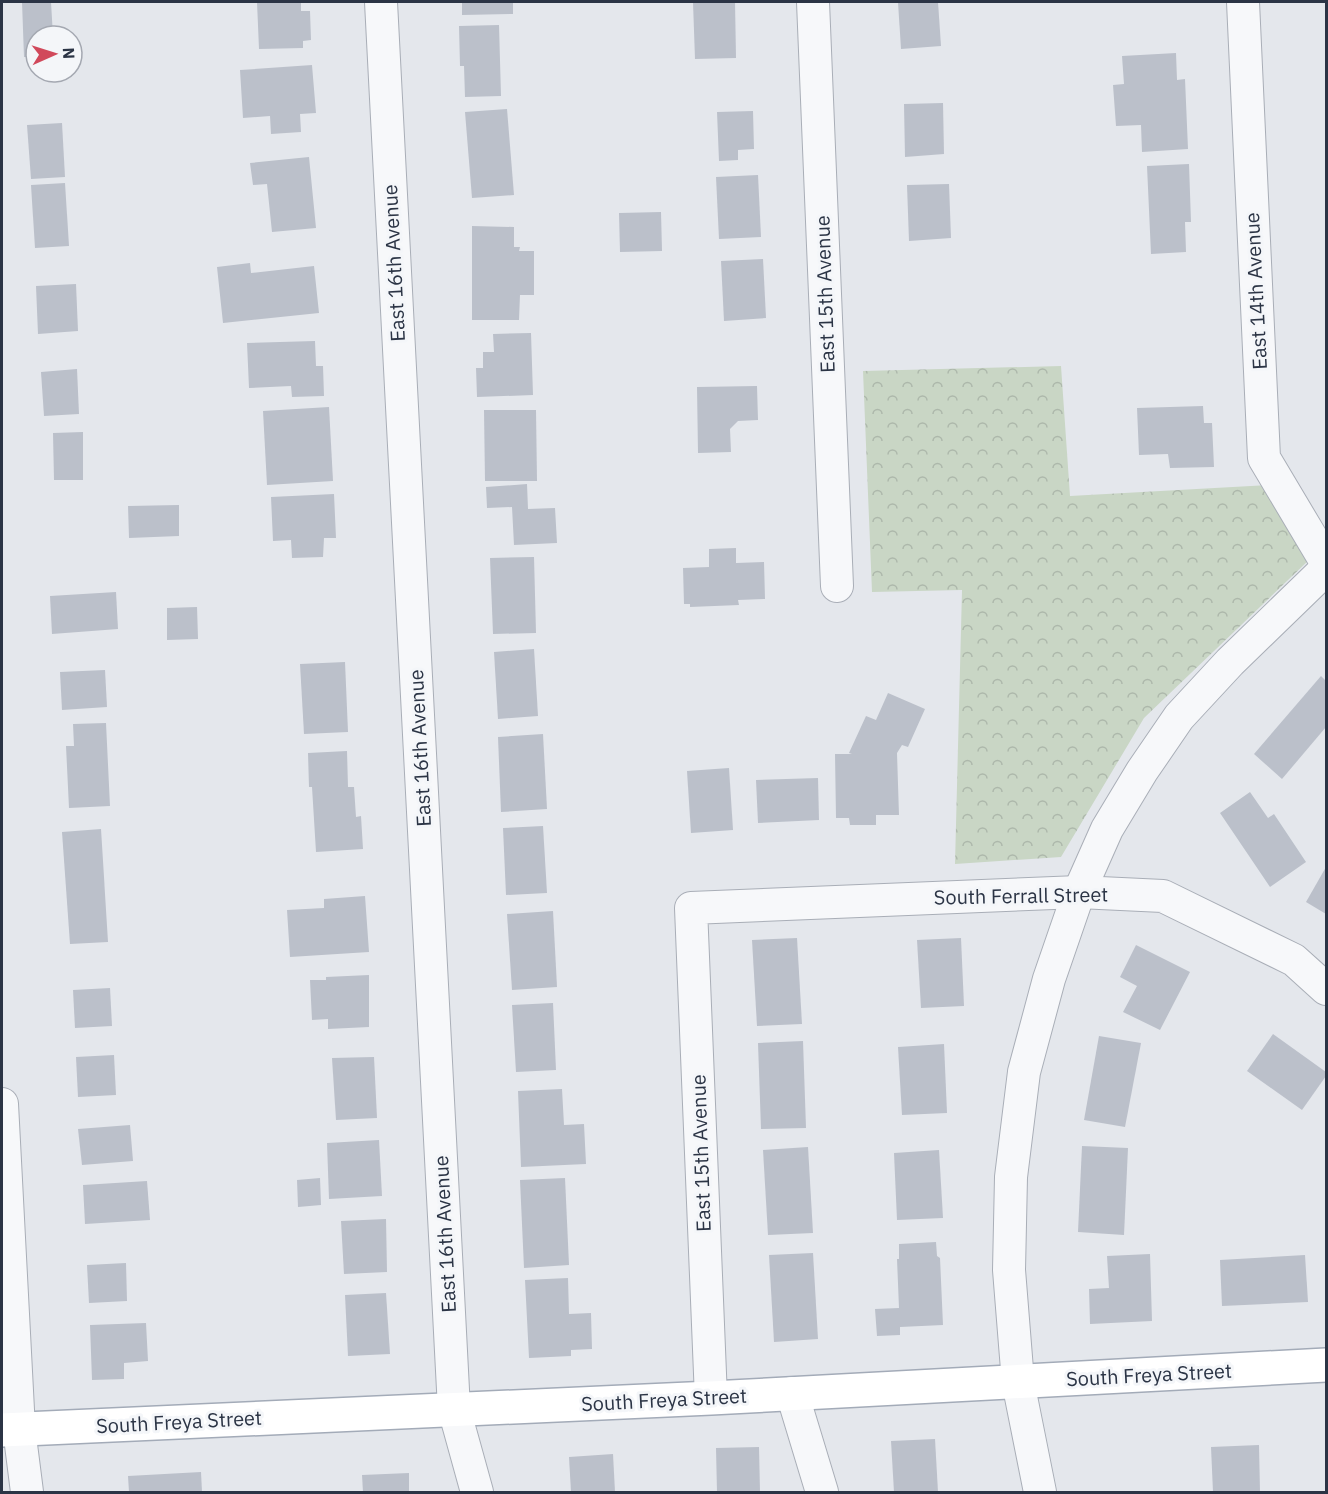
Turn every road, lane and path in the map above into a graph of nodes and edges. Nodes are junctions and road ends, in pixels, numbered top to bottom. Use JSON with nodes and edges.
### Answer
{"nodes":[{"id":1,"x":381,"y":2,"type":"edge"},
{"id":2,"x":813,"y":2,"type":"edge"},
{"id":3,"x":1243,"y":2,"type":"edge"},
{"id":4,"x":1326,"y":562,"type":"edge"},
{"id":5,"x":1326,"y":569,"type":"edge"},
{"id":6,"x":837,"y":586,"type":"dead end"},
{"id":7,"x":1079,"y":892,"type":"junction"},
{"id":8,"x":691,"y":908,"type":"joint"},
{"id":9,"x":1326,"y":989,"type":"edge"},
{"id":10,"x":2,"y":1104,"type":"edge"},
{"id":11,"x":1326,"y":1365,"type":"edge"},
{"id":12,"x":1018,"y":1382,"type":"junction"},
{"id":13,"x":792,"y":1393,"type":"junction"},
{"id":14,"x":711,"y":1398,"type":"junction"},
{"id":15,"x":454,"y":1409,"type":"junction"},
{"id":16,"x":10,"y":1430,"type":"edge"},
{"id":17,"x":27,"y":1492,"type":"edge"},
{"id":18,"x":477,"y":1492,"type":"edge"},
{"id":19,"x":822,"y":1492,"type":"edge"},
{"id":20,"x":1040,"y":1492,"type":"edge"}],
"edges":[{"from":1,"to":15,"type":"street","name":"East 16th Avenue"},
{"from":2,"to":6,"type":"street","name":"East 15th Avenue"},
{"from":3,"to":4,"type":"street","name":"East 14th Avenue"},
{"from":5,"to":7,"type":"street"},
{"from":7,"to":8,"type":"street","name":"South Ferrall Street"},
{"from":7,"to":9,"type":"street","name":"South Ferrall Street"},
{"from":7,"to":12,"type":"street"},
{"from":8,"to":14,"type":"street","name":"East 15th Avenue"},
{"from":10,"to":16,"type":"street"},
{"from":11,"to":12,"type":"main road","name":"South Freya Street"},
{"from":12,"to":13,"type":"main road","name":"South Freya Street"},
{"from":12,"to":20,"type":"street"},
{"from":13,"to":14,"type":"main road","name":"South Freya Street"},
{"from":13,"to":19,"type":"street"},
{"from":14,"to":15,"type":"main road","name":"South Freya Street"},
{"from":15,"to":16,"type":"main road","name":"South Freya Street"},
{"from":15,"to":18,"type":"street","name":"East 16th Avenue"},
{"from":16,"to":17,"type":"street"}]}
